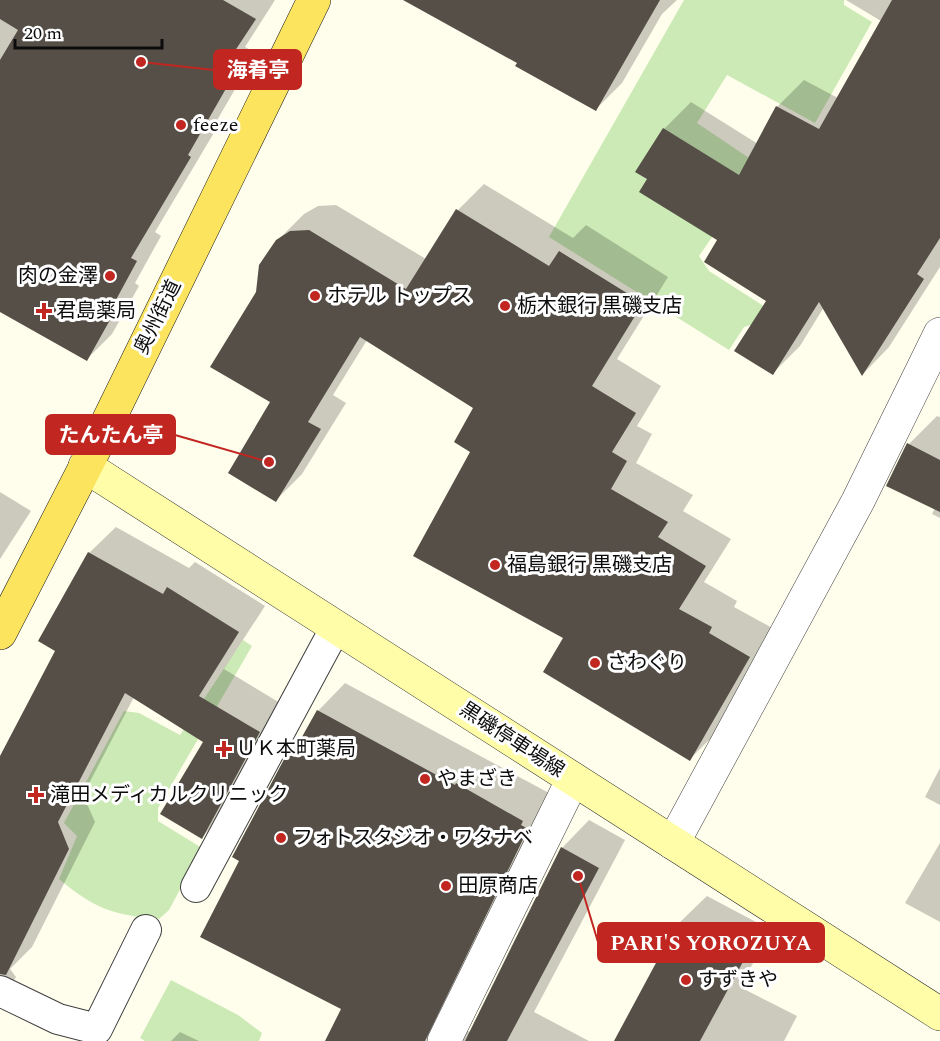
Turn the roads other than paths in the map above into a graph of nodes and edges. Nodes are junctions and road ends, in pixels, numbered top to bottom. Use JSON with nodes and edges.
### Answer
{"nodes":[{"id":1,"x":314,"y":0,"type":"edge"},
{"id":2,"x":940,"y":333,"type":"edge"},
{"id":3,"x":85,"y":466,"type":"junction"},
{"id":4,"x":336,"y":627,"type":"junction"},
{"id":5,"x":0,"y":633,"type":"edge"},
{"id":6,"x":573,"y":779,"type":"junction"},
{"id":7,"x":673,"y":843,"type":"junction"},
{"id":8,"x":196,"y":887,"type":"dead end"},
{"id":9,"x":146,"y":930,"type":"dead end"},
{"id":10,"x":0,"y":991,"type":"edge"},
{"id":11,"x":940,"y":1014,"type":"edge"},
{"id":12,"x":444,"y":1041,"type":"edge"}],
"edges":[{"from":1,"to":3,"type":"main road","name":"奥州街道"},
{"from":2,"to":7,"type":"street"},
{"from":3,"to":4,"type":"main road","name":"黒磯停車場線"},
{"from":3,"to":5,"type":"main road","name":"奥州街道"},
{"from":4,"to":6,"type":"main road","name":"黒磯停車場線"},
{"from":4,"to":8,"type":"lane"},
{"from":6,"to":7,"type":"main road","name":"黒磯停車場線"},
{"from":6,"to":12,"type":"street"},
{"from":7,"to":11,"type":"main road","name":"黒磯停車場線"},
{"from":9,"to":10,"type":"lane"}]}
